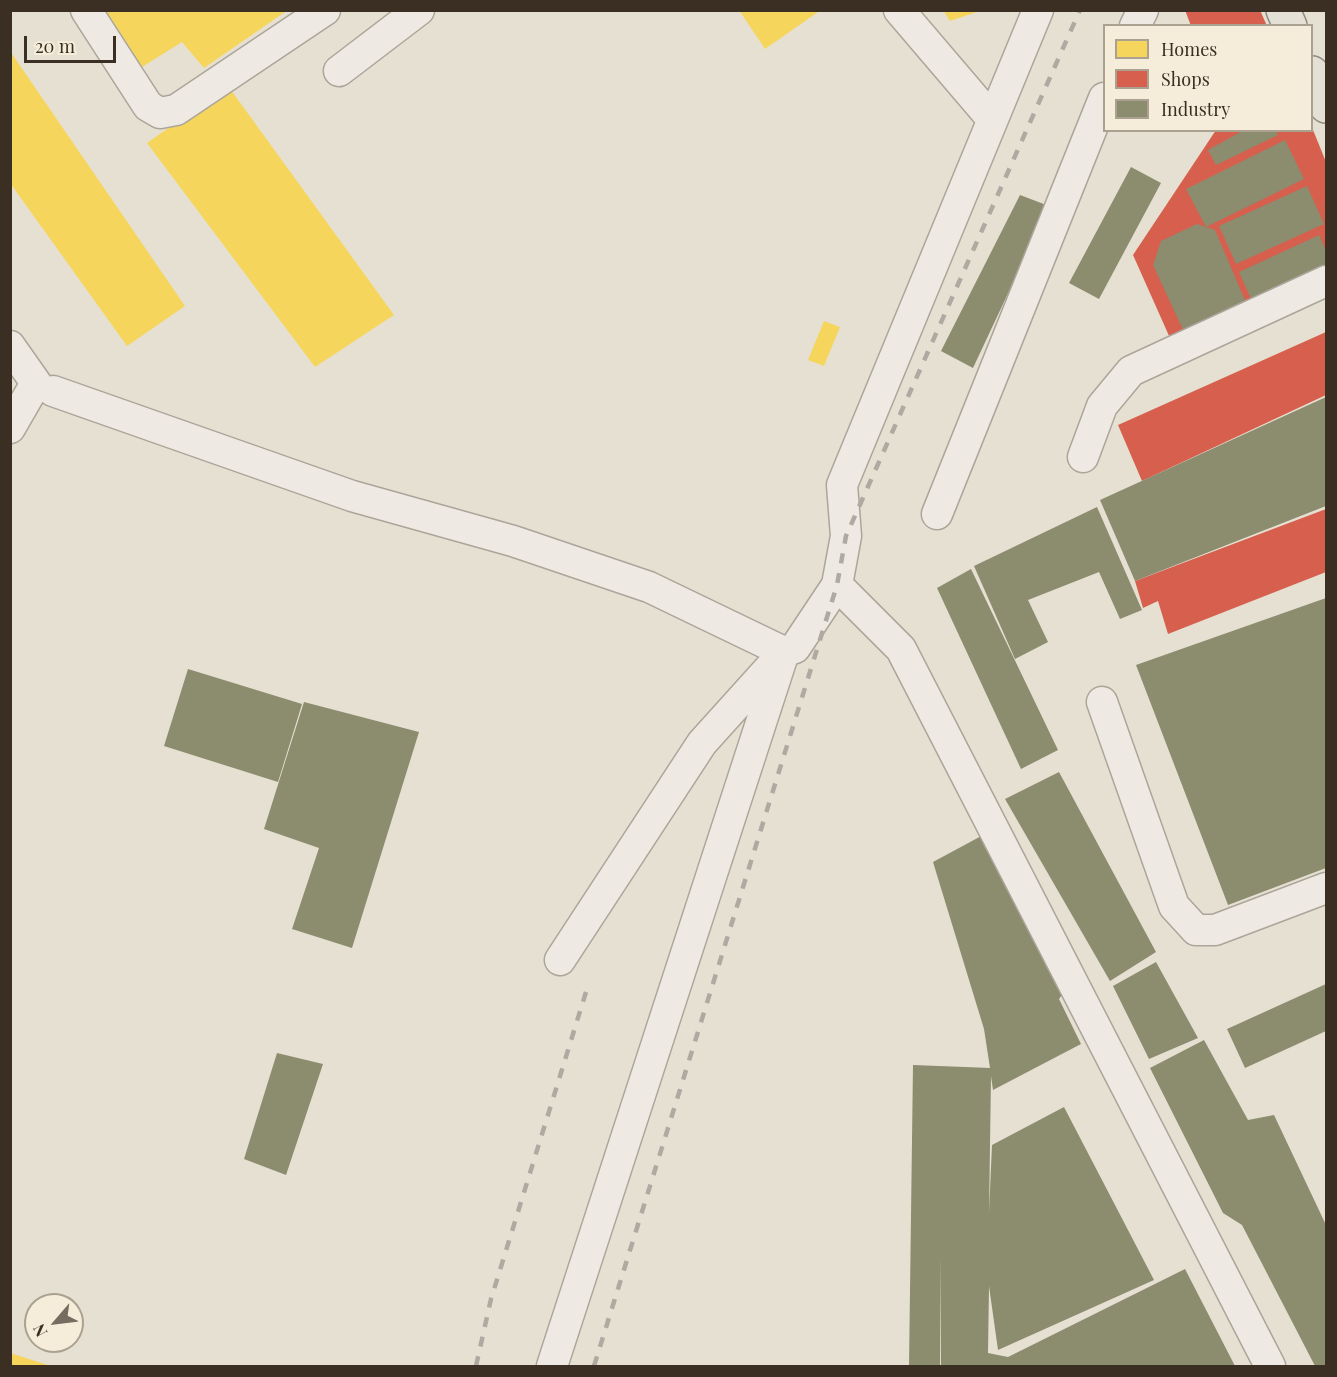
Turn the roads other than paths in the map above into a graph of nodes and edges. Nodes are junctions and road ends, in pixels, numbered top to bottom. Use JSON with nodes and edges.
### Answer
{"nodes":[{"id":1,"x":86,"y":10,"type":"edge"},
{"id":2,"x":325,"y":10,"type":"edge"},
{"id":3,"x":419,"y":10,"type":"edge"},
{"id":4,"x":899,"y":10,"type":"edge"},
{"id":5,"x":1038,"y":10,"type":"edge"},
{"id":6,"x":1143,"y":10,"type":"edge"},
{"id":7,"x":1283,"y":10,"type":"edge"},
{"id":8,"x":1136,"y":24,"type":"edge"},
{"id":9,"x":1289,"y":24,"type":"edge"},
{"id":10,"x":339,"y":71,"type":"dead end"},
{"id":11,"x":1313,"y":77,"type":"edge"},
{"id":12,"x":1103,"y":100,"type":"edge"},
{"id":13,"x":1326,"y":106,"type":"edge"},
{"id":14,"x":992,"y":119,"type":"junction"},
{"id":15,"x":1326,"y":281,"type":"edge"},
{"id":16,"x":10,"y":346,"type":"edge"},
{"id":17,"x":52,"y":391,"type":"dead end"},
{"id":18,"x":10,"y":428,"type":"edge"},
{"id":19,"x":1083,"y":457,"type":"dead end"},
{"id":20,"x":936,"y":514,"type":"dead end"},
{"id":21,"x":837,"y":585,"type":"junction"},
{"id":22,"x":784,"y":652,"type":"junction"},
{"id":23,"x":1102,"y":702,"type":"dead end"},
{"id":24,"x":1326,"y":888,"type":"edge"},
{"id":25,"x":560,"y":960,"type":"dead end"},
{"id":26,"x":552,"y":1366,"type":"edge"},
{"id":27,"x":1270,"y":1366,"type":"edge"}],
"edges":[{"from":1,"to":2,"type":"lane"},
{"from":3,"to":10,"type":"lane"},
{"from":4,"to":14,"type":"lane"},
{"from":5,"to":14,"type":"lane"},
{"from":6,"to":8,"type":"lane"},
{"from":7,"to":9,"type":"main road"},
{"from":11,"to":13,"type":"main road"},
{"from":12,"to":20,"type":"lane"},
{"from":14,"to":21,"type":"lane"},
{"from":15,"to":19,"type":"lane"},
{"from":16,"to":18,"type":"lane"},
{"from":17,"to":22,"type":"lane"},
{"from":21,"to":22,"type":"lane"},
{"from":21,"to":27,"type":"lane"},
{"from":22,"to":25,"type":"lane"},
{"from":22,"to":26,"type":"lane"},
{"from":23,"to":24,"type":"lane"}]}
